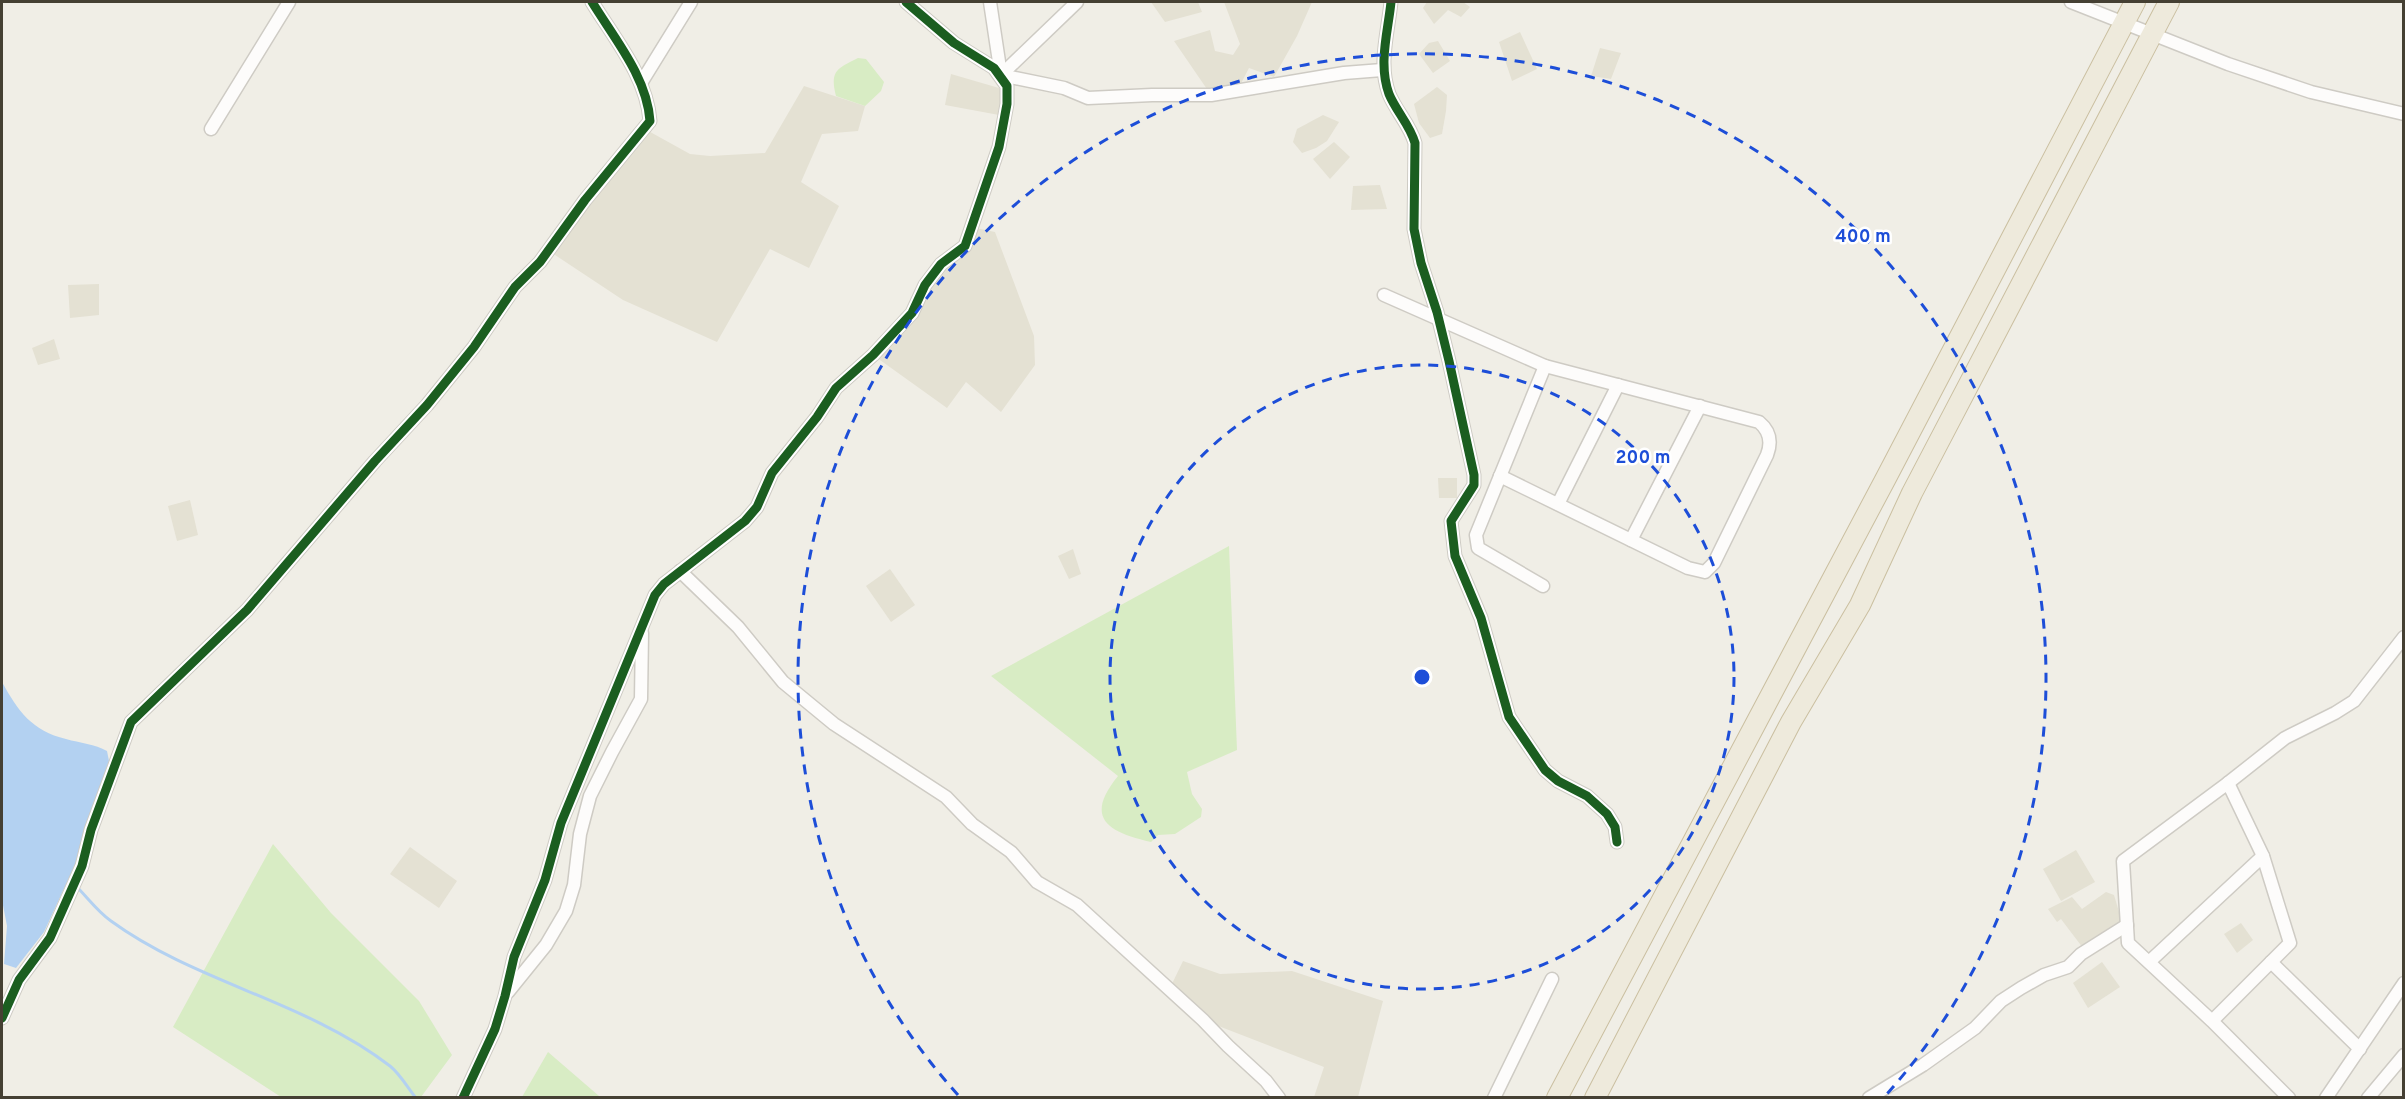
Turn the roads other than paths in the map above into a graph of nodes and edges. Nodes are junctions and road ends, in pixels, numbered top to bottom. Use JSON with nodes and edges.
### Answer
{"nodes":[{"id":1,"x":289,"y":2,"type":"edge"},
{"id":2,"x":592,"y":2,"type":"edge"},
{"id":3,"x":691,"y":2,"type":"edge"},
{"id":4,"x":906,"y":2,"type":"edge"},
{"id":5,"x":990,"y":2,"type":"edge"},
{"id":6,"x":1077,"y":2,"type":"edge"},
{"id":7,"x":1391,"y":2,"type":"edge"},
{"id":8,"x":2071,"y":2,"type":"edge"},
{"id":9,"x":2135,"y":2,"type":"edge"},
{"id":10,"x":2169,"y":2,"type":"edge"},
{"id":11,"x":2123,"y":22,"type":"junction"},
{"id":12,"x":2152,"y":33,"type":"junction"},
{"id":13,"x":1382,"y":70,"type":"junction"},
{"id":14,"x":1000,"y":75,"type":"junction"},
{"id":15,"x":641,"y":83,"type":"junction"},
{"id":16,"x":2403,"y":114,"type":"edge"},
{"id":17,"x":211,"y":129,"type":"dead end"},
{"id":18,"x":1384,"y":295,"type":"dead end"},
{"id":19,"x":1439,"y":319,"type":"junction"},
{"id":20,"x":1545,"y":366,"type":"junction"},
{"id":21,"x":1618,"y":385,"type":"junction"},
{"id":22,"x":1700,"y":406,"type":"junction"},
{"id":23,"x":1500,"y":476,"type":"junction"},
{"id":24,"x":1558,"y":504,"type":"junction"},
{"id":25,"x":1631,"y":540,"type":"junction"},
{"id":26,"x":680,"y":571,"type":"junction"},
{"id":27,"x":1543,"y":586,"type":"dead end"},
{"id":28,"x":642,"y":624,"type":"junction"},
{"id":29,"x":2403,"y":637,"type":"edge"},
{"id":30,"x":2228,"y":783,"type":"junction"},
{"id":31,"x":1617,"y":843,"type":"dead end"},
{"id":32,"x":2263,"y":856,"type":"junction"},
{"id":33,"x":2127,"y":925,"type":"junction"},
{"id":34,"x":2149,"y":962,"type":"junction"},
{"id":35,"x":2271,"y":962,"type":"junction"},
{"id":36,"x":1551,"y":979,"type":"dead end"},
{"id":37,"x":2403,"y":983,"type":"edge"},
{"id":38,"x":506,"y":996,"type":"junction"},
{"id":39,"x":2,"y":1018,"type":"edge"},
{"id":40,"x":2212,"y":1021,"type":"junction"},
{"id":41,"x":2360,"y":1049,"type":"junction"},
{"id":42,"x":2403,"y":1056,"type":"edge"},
{"id":43,"x":463,"y":1098,"type":"edge"},
{"id":44,"x":1279,"y":1098,"type":"edge"},
{"id":45,"x":1494,"y":1098,"type":"edge"},
{"id":46,"x":1557,"y":1098,"type":"edge"},
{"id":47,"x":1595,"y":1098,"type":"edge"},
{"id":48,"x":1869,"y":1098,"type":"edge"},
{"id":49,"x":2289,"y":1098,"type":"edge"},
{"id":50,"x":2326,"y":1098,"type":"edge"},
{"id":51,"x":2368,"y":1098,"type":"edge"}],
"edges":[{"from":1,"to":17,"type":"street"},
{"from":2,"to":15,"type":"street"},
{"from":3,"to":15,"type":"street"},
{"from":4,"to":14,"type":"street"},
{"from":5,"to":14,"type":"street"},
{"from":6,"to":14,"type":"street"},
{"from":7,"to":13,"type":"street"},
{"from":8,"to":11,"type":"street"},
{"from":9,"to":11,"type":"highway"},
{"from":10,"to":12,"type":"highway"},
{"from":11,"to":12,"type":"street"},
{"from":11,"to":46,"type":"highway"},
{"from":12,"to":16,"type":"street"},
{"from":12,"to":47,"type":"highway"},
{"from":13,"to":14,"type":"street"},
{"from":13,"to":19,"type":"street"},
{"from":14,"to":26,"type":"street"},
{"from":15,"to":39,"type":"street"},
{"from":18,"to":19,"type":"street"},
{"from":19,"to":20,"type":"street"},
{"from":19,"to":31,"type":"street"},
{"from":20,"to":21,"type":"street"},
{"from":20,"to":23,"type":"street"},
{"from":21,"to":22,"type":"street"},
{"from":21,"to":24,"type":"street"},
{"from":22,"to":25,"type":"street"},
{"from":22,"to":25,"type":"street"},
{"from":23,"to":24,"type":"street"},
{"from":23,"to":27,"type":"street"},
{"from":24,"to":25,"type":"street"},
{"from":26,"to":28,"type":"street"},
{"from":26,"to":44,"type":"street"},
{"from":28,"to":38,"type":"street"},
{"from":28,"to":38,"type":"street"},
{"from":29,"to":30,"type":"street"},
{"from":30,"to":32,"type":"street"},
{"from":30,"to":33,"type":"street"},
{"from":32,"to":34,"type":"street"},
{"from":32,"to":35,"type":"street"},
{"from":33,"to":34,"type":"street"},
{"from":33,"to":48,"type":"street"},
{"from":34,"to":40,"type":"street"},
{"from":35,"to":40,"type":"street"},
{"from":35,"to":41,"type":"street"},
{"from":36,"to":45,"type":"street"},
{"from":37,"to":41,"type":"street"},
{"from":38,"to":43,"type":"street"},
{"from":40,"to":49,"type":"street"},
{"from":41,"to":50,"type":"street"},
{"from":42,"to":51,"type":"street"}]}
